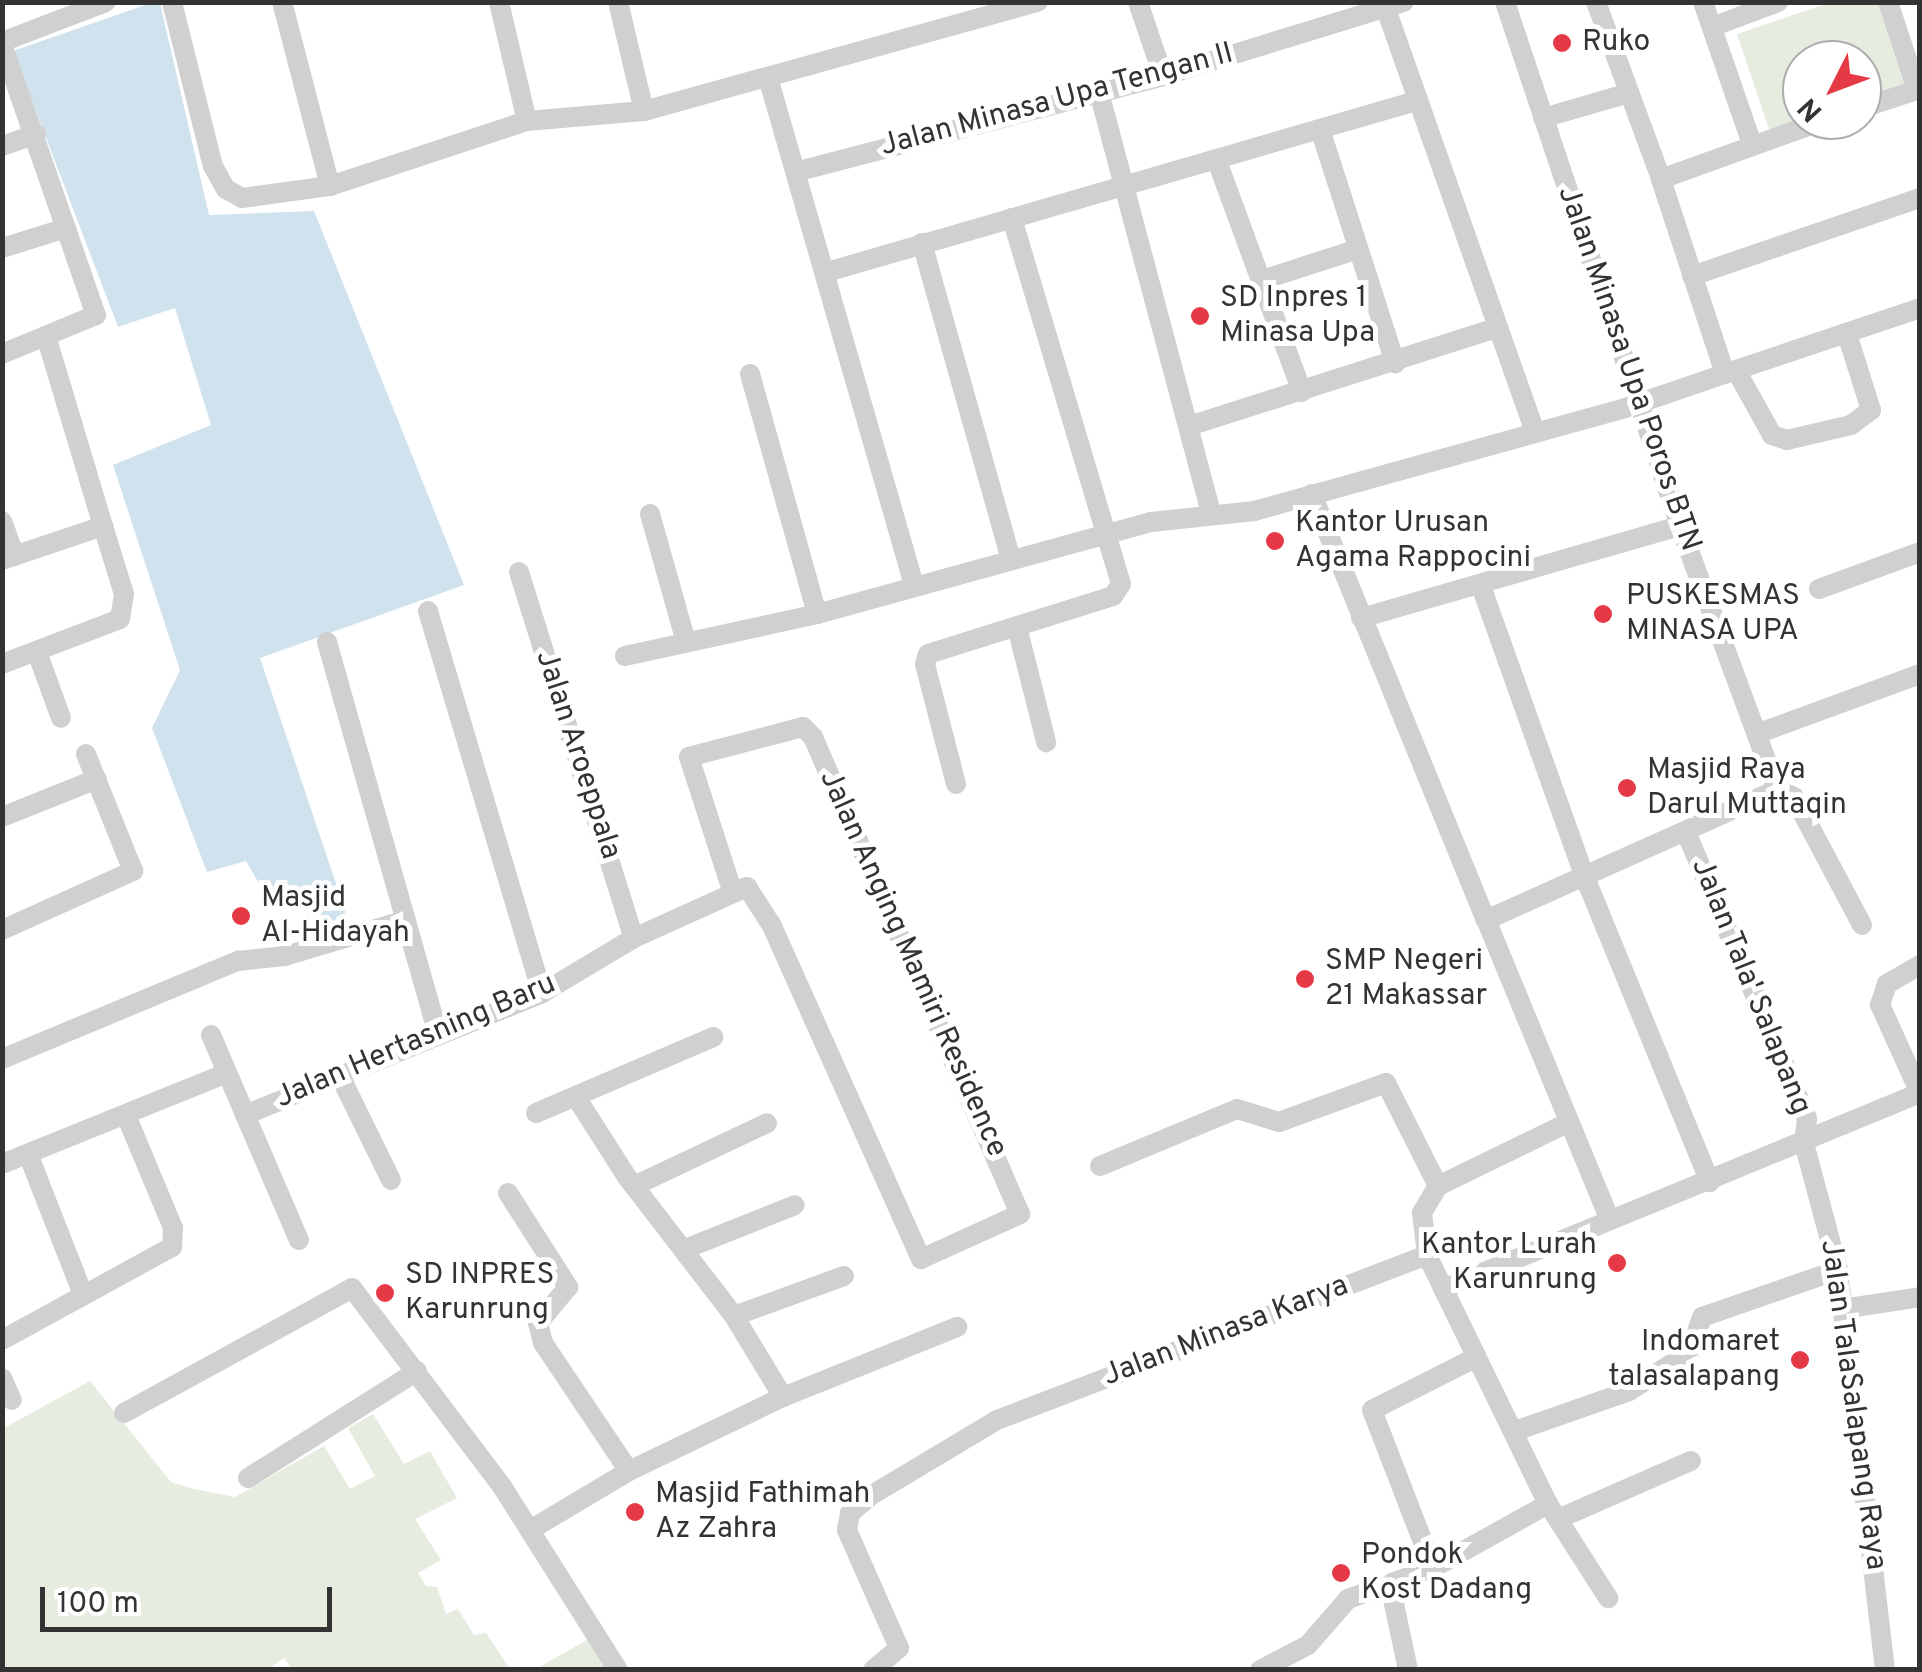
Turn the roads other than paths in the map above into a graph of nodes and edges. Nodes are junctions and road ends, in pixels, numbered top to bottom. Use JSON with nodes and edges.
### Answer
{"nodes":[{"id":1,"x":106,"y":2,"type":"edge"},
{"id":2,"x":172,"y":2,"type":"edge"},
{"id":3,"x":282,"y":2,"type":"edge"},
{"id":4,"x":499,"y":2,"type":"edge"},
{"id":5,"x":618,"y":2,"type":"edge"},
{"id":6,"x":1038,"y":2,"type":"edge"},
{"id":7,"x":1138,"y":2,"type":"edge"},
{"id":8,"x":1505,"y":2,"type":"edge"},
{"id":9,"x":1596,"y":2,"type":"edge"},
{"id":10,"x":1703,"y":2,"type":"edge"},
{"id":11,"x":1778,"y":2,"type":"edge"},
{"id":12,"x":1888,"y":2,"type":"edge"},
{"id":13,"x":1395,"y":6,"type":"edge"},
{"id":14,"x":970,"y":12,"type":"edge"},
{"id":15,"x":1712,"y":28,"type":"junction"},
{"id":16,"x":2,"y":43,"type":"edge"},
{"id":17,"x":1162,"y":76,"type":"junction"},
{"id":18,"x":769,"y":82,"type":"junction"},
{"id":19,"x":1099,"y":92,"type":"junction"},
{"id":20,"x":1629,"y":93,"type":"junction"},
{"id":21,"x":1918,"y":94,"type":"edge"},
{"id":22,"x":1416,"y":101,"type":"junction"},
{"id":23,"x":1882,"y":103,"type":"edge"},
{"id":24,"x":644,"y":111,"type":"junction"},
{"id":25,"x":1544,"y":118,"type":"junction"},
{"id":26,"x":527,"y":121,"type":"junction"},
{"id":27,"x":1321,"y":132,"type":"junction"},
{"id":28,"x":36,"y":134,"type":"junction"},
{"id":29,"x":1782,"y":134,"type":"edge"},
{"id":30,"x":1752,"y":144,"type":"junction"},
{"id":31,"x":2,"y":146,"type":"edge"},
{"id":32,"x":1218,"y":162,"type":"junction"},
{"id":33,"x":799,"y":170,"type":"junction"},
{"id":34,"x":1661,"y":179,"type":"junction"},
{"id":35,"x":330,"y":186,"type":"junction"},
{"id":36,"x":1123,"y":188,"type":"junction"},
{"id":37,"x":1920,"y":198,"type":"edge"},
{"id":38,"x":1012,"y":218,"type":"junction"},
{"id":39,"x":66,"y":228,"type":"junction"},
{"id":40,"x":922,"y":244,"type":"junction"},
{"id":41,"x":2,"y":248,"type":"edge"},
{"id":42,"x":1358,"y":249,"type":"junction"},
{"id":43,"x":826,"y":272,"type":"junction"},
{"id":44,"x":1692,"y":276,"type":"junction"},
{"id":45,"x":1262,"y":280,"type":"junction"},
{"id":46,"x":1920,"y":308,"type":"edge"},
{"id":47,"x":1496,"y":328,"type":"junction"},
{"id":48,"x":1847,"y":334,"type":"junction"},
{"id":49,"x":48,"y":339,"type":"junction"},
{"id":50,"x":2,"y":354,"type":"edge"},
{"id":51,"x":1395,"y":363,"type":"junction"},
{"id":52,"x":1730,"y":372,"type":"junction"},
{"id":53,"x":750,"y":374,"type":"dead end"},
{"id":54,"x":1302,"y":392,"type":"junction"},
{"id":55,"x":1638,"y":403,"type":"junction"},
{"id":56,"x":1188,"y":426,"type":"junction"},
{"id":57,"x":1534,"y":430,"type":"junction"},
{"id":58,"x":1312,"y":494,"type":"junction"},
{"id":59,"x":1210,"y":512,"type":"junction"},
{"id":60,"x":650,"y":514,"type":"dead end"},
{"id":61,"x":2,"y":521,"type":"edge"},
{"id":62,"x":103,"y":526,"type":"junction"},
{"id":63,"x":1680,"y":526,"type":"junction"},
{"id":64,"x":1110,"y":532,"type":"junction"},
{"id":65,"x":1920,"y":552,"type":"edge"},
{"id":66,"x":8,"y":558,"type":"edge"},
{"id":67,"x":1011,"y":559,"type":"junction"},
{"id":68,"x":519,"y":572,"type":"dead end"},
{"id":69,"x":914,"y":585,"type":"junction"},
{"id":70,"x":1481,"y":586,"type":"junction"},
{"id":71,"x":1819,"y":588,"type":"dead end"},
{"id":72,"x":428,"y":611,"type":"dead end"},
{"id":73,"x":817,"y":614,"type":"junction"},
{"id":74,"x":1361,"y":618,"type":"junction"},
{"id":75,"x":1017,"y":627,"type":"junction"},
{"id":76,"x":327,"y":642,"type":"dead end"},
{"id":77,"x":686,"y":642,"type":"junction"},
{"id":78,"x":37,"y":652,"type":"junction"},
{"id":79,"x":625,"y":656,"type":"dead end"},
{"id":80,"x":2,"y":664,"type":"edge"},
{"id":81,"x":1920,"y":674,"type":"edge"},
{"id":82,"x":61,"y":718,"type":"dead end"},
{"id":83,"x":1759,"y":733,"type":"junction"},
{"id":84,"x":1046,"y":742,"type":"dead end"},
{"id":85,"x":86,"y":754,"type":"dead end"},
{"id":86,"x":97,"y":780,"type":"junction"},
{"id":87,"x":956,"y":784,"type":"dead end"},
{"id":88,"x":1777,"y":790,"type":"junction"},
{"id":89,"x":2,"y":817,"type":"edge"},
{"id":90,"x":1686,"y":832,"type":"junction"},
{"id":91,"x":1584,"y":875,"type":"junction"},
{"id":92,"x":740,"y":890,"type":"junction"},
{"id":93,"x":406,"y":920,"type":"junction"},
{"id":94,"x":1486,"y":920,"type":"junction"},
{"id":95,"x":1862,"y":925,"type":"dead end"},
{"id":96,"x":2,"y":930,"type":"edge"},
{"id":97,"x":634,"y":938,"type":"junction"},
{"id":98,"x":1920,"y":965,"type":"edge"},
{"id":99,"x":542,"y":992,"type":"junction"},
{"id":100,"x":436,"y":1032,"type":"junction"},
{"id":101,"x":211,"y":1035,"type":"dead end"},
{"id":102,"x":712,"y":1037,"type":"dead end"},
{"id":103,"x":2,"y":1059,"type":"edge"},
{"id":104,"x":226,"y":1074,"type":"junction"},
{"id":105,"x":338,"y":1074,"type":"junction"},
{"id":106,"x":576,"y":1097,"type":"junction"},
{"id":107,"x":536,"y":1112,"type":"dead end"},
{"id":108,"x":126,"y":1115,"type":"junction"},
{"id":109,"x":245,"y":1115,"type":"junction"},
{"id":110,"x":1568,"y":1123,"type":"junction"},
{"id":111,"x":768,"y":1124,"type":"dead end"},
{"id":112,"x":1804,"y":1143,"type":"junction"},
{"id":113,"x":28,"y":1154,"type":"junction"},
{"id":114,"x":2,"y":1164,"type":"edge"},
{"id":115,"x":1100,"y":1166,"type":"dead end"},
{"id":116,"x":391,"y":1180,"type":"dead end"},
{"id":117,"x":1710,"y":1182,"type":"junction"},
{"id":118,"x":634,"y":1186,"type":"junction"},
{"id":119,"x":1438,"y":1186,"type":"junction"},
{"id":120,"x":508,"y":1193,"type":"dead end"},
{"id":121,"x":795,"y":1204,"type":"dead end"},
{"id":122,"x":1609,"y":1218,"type":"junction"},
{"id":123,"x":299,"y":1240,"type":"dead end"},
{"id":124,"x":685,"y":1249,"type":"junction"},
{"id":125,"x":1427,"y":1255,"type":"junction"},
{"id":126,"x":1838,"y":1270,"type":"junction"},
{"id":127,"x":844,"y":1276,"type":"dead end"},
{"id":128,"x":1443,"y":1289,"type":"junction"},
{"id":129,"x":84,"y":1294,"type":"junction"},
{"id":130,"x":1920,"y":1296,"type":"edge"},
{"id":131,"x":1842,"y":1309,"type":"junction"},
{"id":132,"x":734,"y":1316,"type":"junction"},
{"id":133,"x":957,"y":1328,"type":"dead end"},
{"id":134,"x":2,"y":1340,"type":"edge"},
{"id":135,"x":1473,"y":1359,"type":"junction"},
{"id":136,"x":417,"y":1371,"type":"junction"},
{"id":137,"x":2,"y":1378,"type":"edge"},
{"id":138,"x":783,"y":1397,"type":"junction"},
{"id":139,"x":12,"y":1400,"type":"dead end"},
{"id":140,"x":124,"y":1413,"type":"dead end"},
{"id":141,"x":1515,"y":1432,"type":"junction"},
{"id":142,"x":1691,"y":1461,"type":"dead end"},
{"id":143,"x":629,"y":1471,"type":"junction"},
{"id":144,"x":248,"y":1478,"type":"dead end"},
{"id":145,"x":1554,"y":1512,"type":"junction"},
{"id":146,"x":530,"y":1530,"type":"junction"},
{"id":147,"x":1433,"y":1568,"type":"junction"},
{"id":148,"x":1390,"y":1585,"type":"junction"},
{"id":149,"x":1608,"y":1598,"type":"dead end"},
{"id":150,"x":618,"y":1670,"type":"edge"},
{"id":151,"x":873,"y":1670,"type":"edge"},
{"id":152,"x":1260,"y":1670,"type":"edge"},
{"id":153,"x":1408,"y":1670,"type":"edge"},
{"id":154,"x":1885,"y":1670,"type":"edge"}],
"edges":[{"from":1,"to":16,"type":"street"},
{"from":2,"to":35,"type":"street"},
{"from":3,"to":35,"type":"street"},
{"from":4,"to":26,"type":"street"},
{"from":5,"to":24,"type":"street"},
{"from":6,"to":14,"type":"street"},
{"from":7,"to":17,"type":"street"},
{"from":8,"to":25,"type":"street","name":"Jalan Minasa Upa Poros BTN"},
{"from":9,"to":20,"type":"street"},
{"from":10,"to":15,"type":"street"},
{"from":11,"to":15,"type":"street"},
{"from":12,"to":21,"type":"street"},
{"from":13,"to":17,"type":"street","name":"Jalan Minasa Upa Tengan II"},
{"from":13,"to":22,"type":"street"},
{"from":14,"to":18,"type":"street"},
{"from":15,"to":30,"type":"street"},
{"from":16,"to":28,"type":"street"},
{"from":17,"to":19,"type":"street","name":"Jalan Minasa Upa Tengan II"},
{"from":18,"to":24,"type":"street"},
{"from":18,"to":33,"type":"street"},
{"from":19,"to":33,"type":"street","name":"Jalan Minasa Upa Tengan II"},
{"from":19,"to":36,"type":"street"},
{"from":20,"to":25,"type":"street"},
{"from":20,"to":34,"type":"street"},
{"from":21,"to":23,"type":"street"},
{"from":22,"to":27,"type":"street"},
{"from":22,"to":47,"type":"street"},
{"from":24,"to":26,"type":"street"},
{"from":25,"to":55,"type":"street","name":"Jalan Minasa Upa Poros BTN"},
{"from":26,"to":35,"type":"street"},
{"from":27,"to":32,"type":"street"},
{"from":27,"to":42,"type":"street"},
{"from":28,"to":31,"type":"street"},
{"from":28,"to":39,"type":"street"},
{"from":29,"to":30,"type":"street"},
{"from":30,"to":34,"type":"street"},
{"from":32,"to":36,"type":"street"},
{"from":32,"to":45,"type":"street"},
{"from":33,"to":43,"type":"street"},
{"from":34,"to":44,"type":"street"},
{"from":36,"to":38,"type":"street"},
{"from":36,"to":56,"type":"street"},
{"from":37,"to":44,"type":"street"},
{"from":38,"to":40,"type":"street"},
{"from":38,"to":64,"type":"street"},
{"from":39,"to":41,"type":"street"},
{"from":39,"to":49,"type":"street"},
{"from":40,"to":43,"type":"street"},
{"from":40,"to":67,"type":"street"},
{"from":42,"to":45,"type":"street"},
{"from":42,"to":51,"type":"street"},
{"from":43,"to":69,"type":"street"},
{"from":44,"to":52,"type":"street"},
{"from":45,"to":54,"type":"street"},
{"from":46,"to":48,"type":"street"},
{"from":47,"to":51,"type":"street"},
{"from":47,"to":57,"type":"street"},
{"from":48,"to":52,"type":"street"},
{"from":48,"to":52,"type":"street"},
{"from":49,"to":50,"type":"street"},
{"from":49,"to":62,"type":"street"},
{"from":51,"to":54,"type":"street"},
{"from":52,"to":55,"type":"street"},
{"from":53,"to":73,"type":"street"},
{"from":54,"to":56,"type":"street"},
{"from":55,"to":57,"type":"street"},
{"from":55,"to":63,"type":"street","name":"Jalan Minasa Upa Poros BTN"},
{"from":56,"to":59,"type":"street"},
{"from":57,"to":58,"type":"street"},
{"from":58,"to":59,"type":"street"},
{"from":58,"to":74,"type":"street"},
{"from":59,"to":64,"type":"street"},
{"from":60,"to":77,"type":"street"},
{"from":61,"to":66,"type":"street"},
{"from":62,"to":66,"type":"street"},
{"from":62,"to":78,"type":"street"},
{"from":63,"to":70,"type":"street"},
{"from":63,"to":83,"type":"street","name":"Jalan Minasa Upa Poros BTN"},
{"from":64,"to":67,"type":"street"},
{"from":64,"to":75,"type":"street"},
{"from":65,"to":71,"type":"street"},
{"from":67,"to":69,"type":"street"},
{"from":68,"to":97,"type":"street","name":"Jalan Aroeppala"},
{"from":69,"to":73,"type":"street"},
{"from":70,"to":74,"type":"street"},
{"from":70,"to":91,"type":"street"},
{"from":72,"to":99,"type":"street"},
{"from":73,"to":77,"type":"street"},
{"from":74,"to":94,"type":"street"},
{"from":75,"to":84,"type":"street"},
{"from":75,"to":87,"type":"street"},
{"from":76,"to":93,"type":"street"},
{"from":77,"to":79,"type":"street"},
{"from":78,"to":80,"type":"street"},
{"from":78,"to":82,"type":"street"},
{"from":81,"to":83,"type":"street"},
{"from":83,"to":88,"type":"street","name":"Jalan Minasa Upa Poros BTN"},
{"from":85,"to":86,"type":"street"},
{"from":86,"to":89,"type":"street"},
{"from":86,"to":96,"type":"street"},
{"from":88,"to":90,"type":"street"},
{"from":88,"to":95,"type":"street"},
{"from":90,"to":91,"type":"street"},
{"from":90,"to":112,"type":"street","name":"Jalan Tala' Salapang"},
{"from":91,"to":94,"type":"street"},
{"from":91,"to":117,"type":"street"},
{"from":92,"to":92,"type":"street","name":"Jalan Anging Mamiri Residence"},
{"from":92,"to":97,"type":"street","name":"Jalan Hertasning Baru"},
{"from":93,"to":100,"type":"street"},
{"from":93,"to":103,"type":"street"},
{"from":94,"to":110,"type":"street"},
{"from":97,"to":99,"type":"street","name":"Jalan Hertasning Baru"},
{"from":98,"to":112,"type":"street"},
{"from":99,"to":100,"type":"street","name":"Jalan Hertasning Baru"},
{"from":100,"to":105,"type":"street","name":"Jalan Hertasning Baru"},
{"from":101,"to":104,"type":"street"},
{"from":102,"to":106,"type":"street"},
{"from":104,"to":108,"type":"street"},
{"from":104,"to":109,"type":"street"},
{"from":105,"to":109,"type":"street","name":"Jalan Hertasning Baru"},
{"from":105,"to":116,"type":"street"},
{"from":106,"to":107,"type":"street"},
{"from":106,"to":118,"type":"street"},
{"from":108,"to":113,"type":"street"},
{"from":108,"to":129,"type":"street"},
{"from":109,"to":123,"type":"street"},
{"from":110,"to":119,"type":"street"},
{"from":110,"to":122,"type":"street"},
{"from":111,"to":118,"type":"street"},
{"from":112,"to":117,"type":"street"},
{"from":112,"to":126,"type":"street","name":"Jalan TalaSalapang Raya"},
{"from":113,"to":114,"type":"street"},
{"from":113,"to":129,"type":"street"},
{"from":115,"to":119,"type":"street"},
{"from":117,"to":122,"type":"street"},
{"from":118,"to":124,"type":"street"},
{"from":119,"to":125,"type":"street"},
{"from":120,"to":143,"type":"street"},
{"from":121,"to":124,"type":"street"},
{"from":122,"to":128,"type":"street"},
{"from":124,"to":132,"type":"street"},
{"from":125,"to":128,"type":"street"},
{"from":125,"to":151,"type":"street","name":"Jalan Minasa Karya"},
{"from":126,"to":131,"type":"street","name":"Jalan TalaSalapang Raya"},
{"from":126,"to":141,"type":"street"},
{"from":127,"to":132,"type":"street"},
{"from":128,"to":135,"type":"street"},
{"from":129,"to":134,"type":"street"},
{"from":130,"to":131,"type":"street"},
{"from":131,"to":154,"type":"street","name":"Jalan TalaSalapang Raya"},
{"from":132,"to":138,"type":"street"},
{"from":133,"to":138,"type":"street"},
{"from":135,"to":141,"type":"street"},
{"from":135,"to":147,"type":"street"},
{"from":136,"to":140,"type":"street"},
{"from":136,"to":144,"type":"street"},
{"from":136,"to":146,"type":"street"},
{"from":137,"to":139,"type":"street"},
{"from":138,"to":143,"type":"street"},
{"from":141,"to":145,"type":"street"},
{"from":142,"to":145,"type":"street"},
{"from":143,"to":146,"type":"street"},
{"from":145,"to":147,"type":"street"},
{"from":145,"to":149,"type":"street"},
{"from":146,"to":150,"type":"street"},
{"from":147,"to":148,"type":"street"},
{"from":148,"to":152,"type":"street"},
{"from":148,"to":153,"type":"street"}]}
